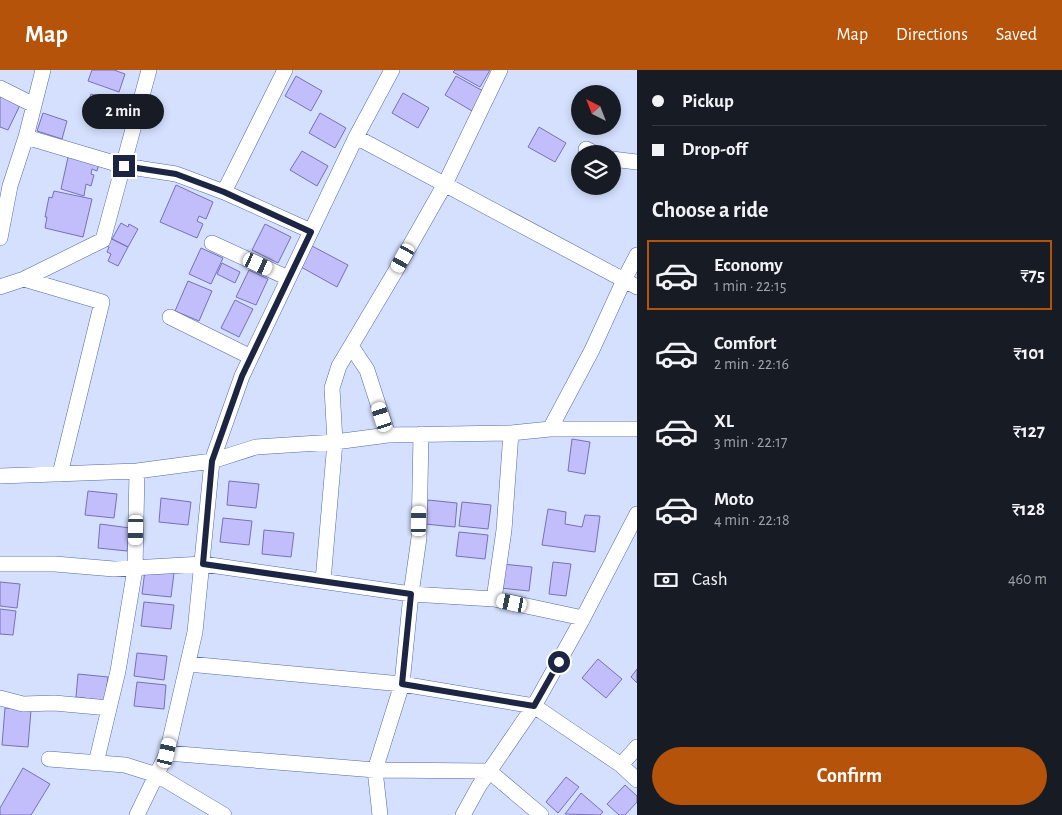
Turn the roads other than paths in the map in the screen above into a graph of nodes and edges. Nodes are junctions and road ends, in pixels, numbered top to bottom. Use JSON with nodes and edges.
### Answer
{"nodes":[{"id":1,"x":43,"y":70,"type":"edge"},
{"id":2,"x":149,"y":70,"type":"edge"},
{"id":3,"x":285,"y":70,"type":"edge"},
{"id":4,"x":392,"y":70,"type":"edge"},
{"id":5,"x":500,"y":70,"type":"edge"},
{"id":6,"x":0,"y":88,"type":"edge"},
{"id":7,"x":34,"y":106,"type":"junction"},
{"id":8,"x":26,"y":137,"type":"junction"},
{"id":9,"x":356,"y":137,"type":"junction"},
{"id":10,"x":621,"y":160,"type":"edge"},
{"id":11,"x":637,"y":162,"type":"edge"},
{"id":12,"x":124,"y":166,"type":"junction"},
{"id":13,"x":445,"y":184,"type":"junction"},
{"id":14,"x":224,"y":192,"type":"junction"},
{"id":15,"x":311,"y":232,"type":"junction"},
{"id":16,"x":0,"y":238,"type":"edge"},
{"id":17,"x":212,"y":243,"type":"dead end"},
{"id":18,"x":637,"y":255,"type":"edge"},
{"id":19,"x":288,"y":278,"type":"junction"},
{"id":20,"x":24,"y":279,"type":"junction"},
{"id":21,"x":630,"y":283,"type":"edge"},
{"id":22,"x":0,"y":287,"type":"edge"},
{"id":23,"x":170,"y":317,"type":"dead end"},
{"id":24,"x":351,"y":346,"type":"junction"},
{"id":25,"x":251,"y":357,"type":"junction"},
{"id":26,"x":550,"y":429,"type":"junction"},
{"id":27,"x":637,"y":429,"type":"edge"},
{"id":28,"x":510,"y":433,"type":"junction"},
{"id":29,"x":421,"y":434,"type":"junction"},
{"id":30,"x":388,"y":435,"type":"junction"},
{"id":31,"x":335,"y":442,"type":"junction"},
{"id":32,"x":212,"y":461,"type":"junction"},
{"id":33,"x":137,"y":471,"type":"junction"},
{"id":34,"x":60,"y":474,"type":"junction"},
{"id":35,"x":0,"y":476,"type":"edge"},
{"id":36,"x":637,"y":514,"type":"edge"},
{"id":37,"x":0,"y":564,"type":"edge"},
{"id":38,"x":203,"y":564,"type":"junction"},
{"id":39,"x":135,"y":569,"type":"junction"},
{"id":40,"x":323,"y":581,"type":"junction"},
{"id":41,"x":411,"y":594,"type":"junction"},
{"id":42,"x":494,"y":599,"type":"junction"},
{"id":43,"x":583,"y":618,"type":"junction"},
{"id":44,"x":188,"y":664,"type":"junction"},
{"id":45,"x":402,"y":684,"type":"junction"},
{"id":46,"x":0,"y":698,"type":"edge"},
{"id":47,"x":534,"y":706,"type":"junction"},
{"id":48,"x":109,"y":708,"type":"junction"},
{"id":49,"x":637,"y":747,"type":"edge"},
{"id":50,"x":167,"y":753,"type":"junction"},
{"id":51,"x":49,"y":759,"type":"dead end"},
{"id":52,"x":96,"y":762,"type":"junction"},
{"id":53,"x":621,"y":765,"type":"junction"},
{"id":54,"x":375,"y":770,"type":"junction"},
{"id":55,"x":489,"y":771,"type":"junction"},
{"id":56,"x":157,"y":775,"type":"junction"},
{"id":57,"x":637,"y":780,"type":"edge"},
{"id":58,"x":137,"y":815,"type":"edge"},
{"id":59,"x":224,"y":815,"type":"edge"},
{"id":60,"x":380,"y":815,"type":"edge"},
{"id":61,"x":463,"y":815,"type":"edge"},
{"id":62,"x":540,"y":815,"type":"edge"}],
"edges":[{"from":1,"to":7,"type":"street"},
{"from":2,"to":12,"type":"street"},
{"from":3,"to":14,"type":"street"},
{"from":4,"to":9,"type":"street"},
{"from":5,"to":13,"type":"street"},
{"from":6,"to":7,"type":"street"},
{"from":7,"to":8,"type":"street"},
{"from":8,"to":12,"type":"street"},
{"from":8,"to":16,"type":"street"},
{"from":9,"to":13,"type":"street"},
{"from":9,"to":15,"type":"street"},
{"from":10,"to":11,"type":"street"},
{"from":12,"to":14,"type":"street"},
{"from":12,"to":20,"type":"street"},
{"from":13,"to":21,"type":"street"},
{"from":13,"to":24,"type":"street"},
{"from":14,"to":15,"type":"street"},
{"from":15,"to":19,"type":"street"},
{"from":17,"to":19,"type":"street"},
{"from":18,"to":21,"type":"street"},
{"from":19,"to":25,"type":"street"},
{"from":20,"to":22,"type":"street"},
{"from":20,"to":34,"type":"street"},
{"from":21,"to":26,"type":"street"},
{"from":23,"to":25,"type":"street"},
{"from":24,"to":30,"type":"street"},
{"from":24,"to":31,"type":"street"},
{"from":25,"to":32,"type":"street"},
{"from":26,"to":27,"type":"street"},
{"from":26,"to":28,"type":"street"},
{"from":28,"to":29,"type":"street"},
{"from":28,"to":42,"type":"street"},
{"from":29,"to":30,"type":"street"},
{"from":29,"to":41,"type":"street"},
{"from":30,"to":31,"type":"street"},
{"from":31,"to":32,"type":"street"},
{"from":31,"to":40,"type":"street"},
{"from":32,"to":33,"type":"street"},
{"from":32,"to":38,"type":"street"},
{"from":33,"to":34,"type":"street"},
{"from":33,"to":39,"type":"street"},
{"from":34,"to":35,"type":"street"},
{"from":36,"to":43,"type":"street"},
{"from":37,"to":39,"type":"street"},
{"from":38,"to":39,"type":"street"},
{"from":38,"to":40,"type":"street"},
{"from":38,"to":44,"type":"street"},
{"from":39,"to":48,"type":"street"},
{"from":40,"to":41,"type":"street"},
{"from":41,"to":42,"type":"street"},
{"from":41,"to":45,"type":"street"},
{"from":42,"to":43,"type":"street"},
{"from":43,"to":47,"type":"street"},
{"from":44,"to":45,"type":"street"},
{"from":44,"to":50,"type":"street"},
{"from":45,"to":47,"type":"street"},
{"from":45,"to":54,"type":"street"},
{"from":46,"to":48,"type":"street"},
{"from":47,"to":53,"type":"street"},
{"from":47,"to":55,"type":"street"},
{"from":48,"to":52,"type":"street"},
{"from":49,"to":53,"type":"street"},
{"from":50,"to":54,"type":"street"},
{"from":50,"to":56,"type":"street"},
{"from":51,"to":52,"type":"street"},
{"from":52,"to":56,"type":"street"},
{"from":53,"to":57,"type":"street"},
{"from":54,"to":55,"type":"street"},
{"from":54,"to":60,"type":"street"},
{"from":55,"to":61,"type":"street"},
{"from":55,"to":62,"type":"street"},
{"from":56,"to":58,"type":"street"},
{"from":56,"to":59,"type":"street"}]}
